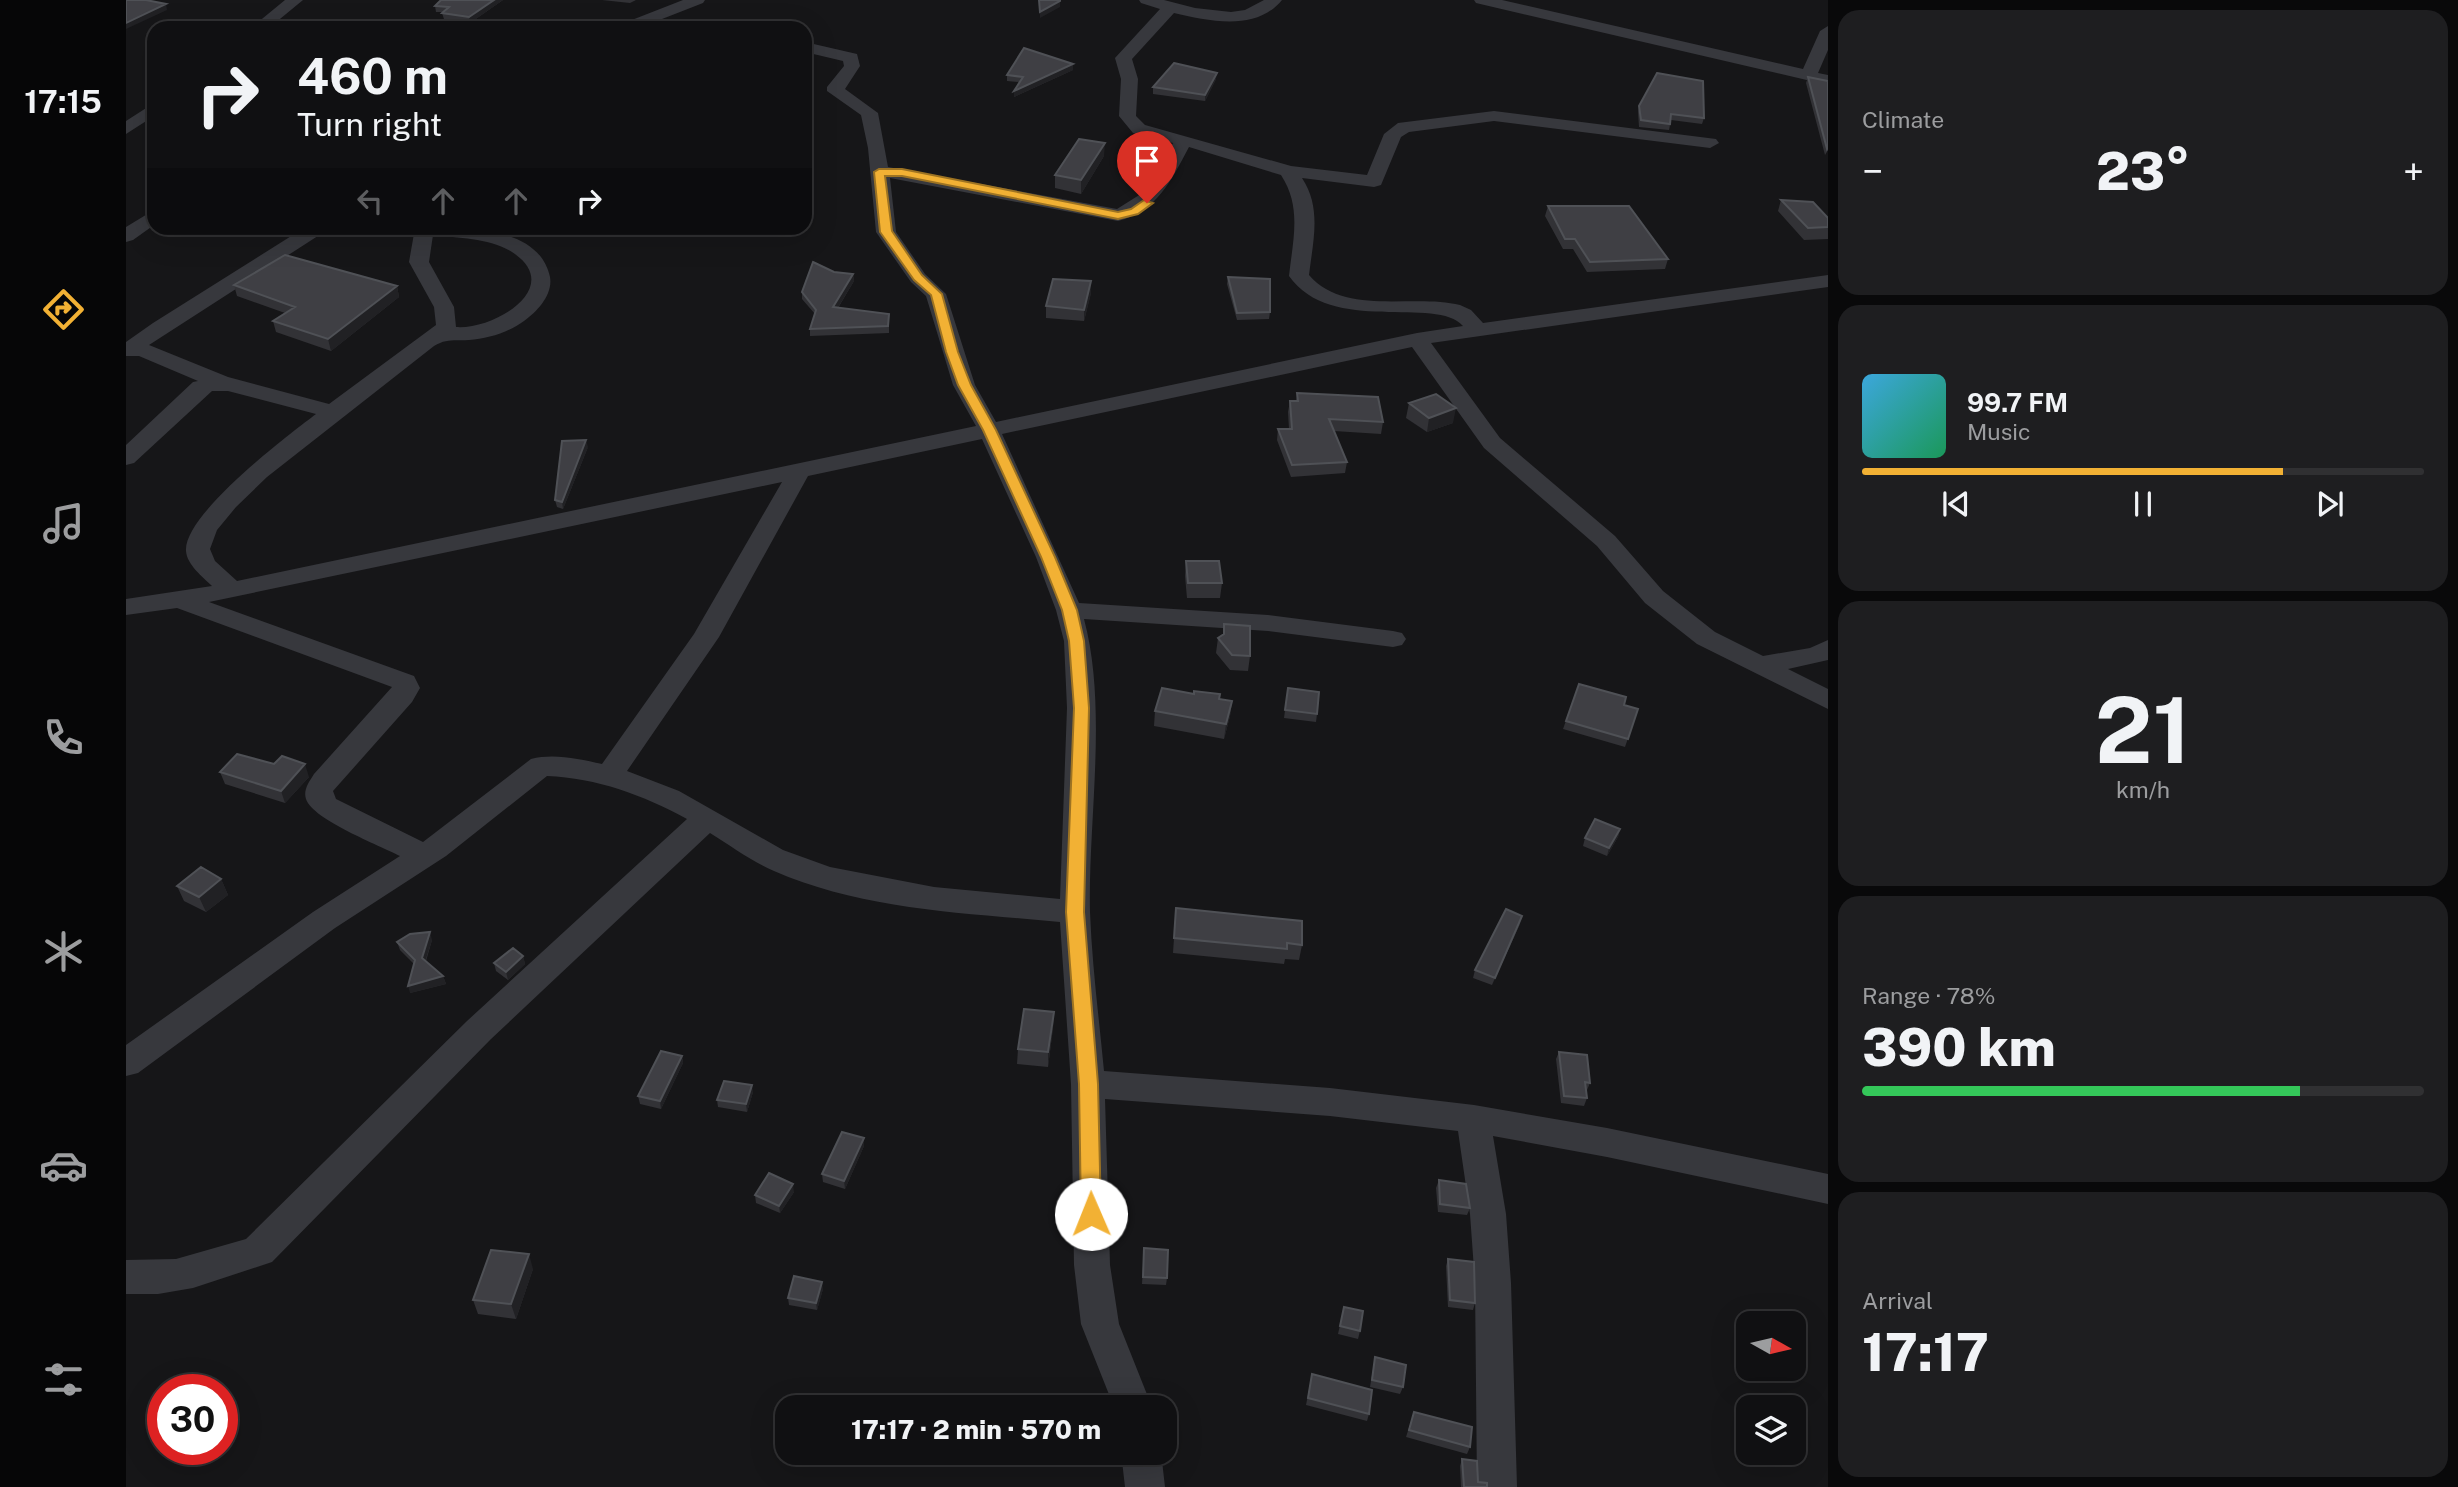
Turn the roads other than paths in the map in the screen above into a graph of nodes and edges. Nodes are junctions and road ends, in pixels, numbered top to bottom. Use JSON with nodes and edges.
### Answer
{"nodes":[{"id":1,"x":295,"y":0,"type":"edge"},
{"id":2,"x":697,"y":0,"type":"edge"},
{"id":3,"x":1147,"y":0,"type":"edge"},
{"id":4,"x":1274,"y":0,"type":"edge"},
{"id":5,"x":1482,"y":0,"type":"edge"},
{"id":6,"x":1171,"y":6,"type":"junction"},
{"id":7,"x":268,"y":21,"type":"edge"},
{"id":8,"x":643,"y":21,"type":"edge"},
{"id":9,"x":1828,"y":32,"type":"edge"},
{"id":10,"x":812,"y":49,"type":"edge"},
{"id":11,"x":1808,"y":76,"type":"junction"},
{"id":12,"x":1828,"y":79,"type":"edge"},
{"id":13,"x":147,"y":113,"type":"edge"},
{"id":14,"x":130,"y":126,"type":"edge"},
{"id":15,"x":1183,"y":141,"type":"junction"},
{"id":16,"x":1710,"y":143,"type":"dead end"},
{"id":17,"x":1288,"y":171,"type":"junction"},
{"id":18,"x":879,"y":172,"type":"junction"},
{"id":19,"x":147,"y":221,"type":"edge"},
{"id":20,"x":306,"y":235,"type":"edge"},
{"id":21,"x":425,"y":235,"type":"edge"},
{"id":22,"x":462,"y":235,"type":"edge"},
{"id":23,"x":126,"y":236,"type":"edge"},
{"id":24,"x":1817,"y":282,"type":"edge"},
{"id":25,"x":1828,"y":298,"type":"edge"},
{"id":26,"x":1476,"y":328,"type":"junction"},
{"id":27,"x":443,"y":332,"type":"junction"},
{"id":28,"x":1417,"y":339,"type":"junction"},
{"id":29,"x":129,"y":349,"type":"edge"},
{"id":30,"x":220,"y":382,"type":"junction"},
{"id":31,"x":334,"y":412,"type":"junction"},
{"id":32,"x":989,"y":430,"type":"junction"},
{"id":33,"x":126,"y":458,"type":"edge"},
{"id":34,"x":800,"y":470,"type":"junction"},
{"id":35,"x":232,"y":590,"type":"junction"},
{"id":36,"x":179,"y":600,"type":"junction"},
{"id":37,"x":126,"y":607,"type":"edge"},
{"id":38,"x":1069,"y":610,"type":"junction"},
{"id":39,"x":1393,"y":639,"type":"dead end"},
{"id":40,"x":1828,"y":649,"type":"edge"},
{"id":41,"x":1760,"y":666,"type":"junction"},
{"id":42,"x":1828,"y":701,"type":"edge"},
{"id":43,"x":608,"y":776,"type":"junction"},
{"id":44,"x":708,"y":818,"type":"junction"},
{"id":45,"x":422,"y":854,"type":"junction"},
{"id":46,"x":1075,"y":912,"type":"junction"},
{"id":47,"x":126,"y":1063,"type":"edge"},
{"id":48,"x":1088,"y":1084,"type":"junction"},
{"id":49,"x":1473,"y":1119,"type":"junction"},
{"id":50,"x":1828,"y":1189,"type":"edge"},
{"id":51,"x":126,"y":1278,"type":"edge"},
{"id":52,"x":1128,"y":1395,"type":"edge"},
{"id":53,"x":1142,"y":1465,"type":"edge"},
{"id":54,"x":1145,"y":1487,"type":"edge"},
{"id":55,"x":1497,"y":1487,"type":"edge"}],
"edges":[{"from":1,"to":7,"type":"street"},
{"from":2,"to":8,"type":"street"},
{"from":3,"to":6,"type":"street"},
{"from":4,"to":6,"type":"street"},
{"from":5,"to":11,"type":"street"},
{"from":6,"to":15,"type":"street"},
{"from":9,"to":11,"type":"street"},
{"from":10,"to":18,"type":"street"},
{"from":11,"to":12,"type":"street"},
{"from":13,"to":14,"type":"street"},
{"from":15,"to":17,"type":"street"},
{"from":15,"to":18,"type":"street"},
{"from":16,"to":17,"type":"street"},
{"from":17,"to":26,"type":"street"},
{"from":18,"to":32,"type":"street"},
{"from":19,"to":23,"type":"street"},
{"from":20,"to":29,"type":"street"},
{"from":21,"to":27,"type":"street"},
{"from":22,"to":27,"type":"street"},
{"from":24,"to":25,"type":"street"},
{"from":24,"to":26,"type":"street"},
{"from":26,"to":28,"type":"street"},
{"from":27,"to":31,"type":"street"},
{"from":28,"to":32,"type":"street"},
{"from":28,"to":41,"type":"street"},
{"from":29,"to":30,"type":"street"},
{"from":30,"to":31,"type":"street"},
{"from":30,"to":33,"type":"street"},
{"from":31,"to":35,"type":"street"},
{"from":32,"to":34,"type":"street"},
{"from":32,"to":38,"type":"street"},
{"from":34,"to":35,"type":"street"},
{"from":34,"to":43,"type":"street"},
{"from":35,"to":36,"type":"street"},
{"from":36,"to":37,"type":"street"},
{"from":36,"to":45,"type":"street"},
{"from":38,"to":39,"type":"street"},
{"from":38,"to":46,"type":"street"},
{"from":40,"to":41,"type":"street"},
{"from":41,"to":42,"type":"street"},
{"from":43,"to":44,"type":"street"},
{"from":43,"to":45,"type":"street"},
{"from":44,"to":46,"type":"street"},
{"from":44,"to":51,"type":"street"},
{"from":45,"to":47,"type":"street"},
{"from":46,"to":48,"type":"street"},
{"from":48,"to":49,"type":"street"},
{"from":48,"to":52,"type":"street"},
{"from":49,"to":50,"type":"street"},
{"from":49,"to":55,"type":"street"},
{"from":53,"to":54,"type":"street"}]}
